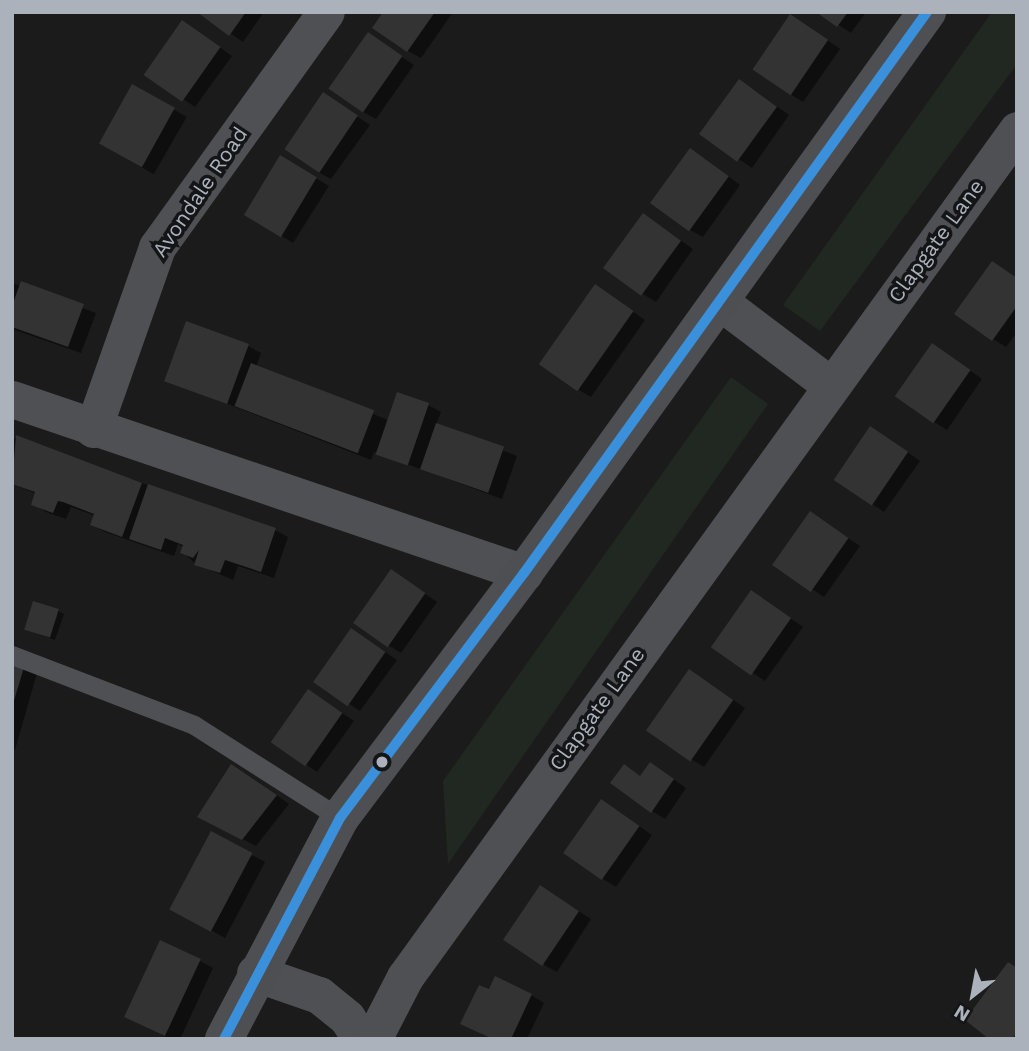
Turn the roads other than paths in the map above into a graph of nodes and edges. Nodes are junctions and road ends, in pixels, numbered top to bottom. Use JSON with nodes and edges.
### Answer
{"nodes":[{"id":1,"x":326,"y":12,"type":"edge"},
{"id":2,"x":926,"y":12,"type":"edge"},
{"id":3,"x":1017,"y":130,"type":"edge"},
{"id":4,"x":719,"y":301,"type":"junction"},
{"id":5,"x":830,"y":385,"type":"junction"},
{"id":6,"x":12,"y":399,"type":"edge"},
{"id":7,"x":93,"y":429,"type":"junction"},
{"id":8,"x":524,"y":573,"type":"junction"},
{"id":9,"x":12,"y":656,"type":"edge"},
{"id":10,"x":340,"y":818,"type":"junction"},
{"id":11,"x":255,"y":973,"type":"junction"},
{"id":12,"x":224,"y":1039,"type":"edge"},
{"id":13,"x":361,"y":1039,"type":"edge"},
{"id":14,"x":373,"y":1039,"type":"edge"}],
"edges":[{"from":1,"to":7,"type":"street","name":"Avondale Road"},
{"from":2,"to":4,"type":"street"},
{"from":3,"to":5,"type":"street","name":"Clapgate Lane"},
{"from":4,"to":5,"type":"street"},
{"from":4,"to":8,"type":"street"},
{"from":5,"to":14,"type":"street","name":"Clapgate Lane"},
{"from":6,"to":7,"type":"street"},
{"from":7,"to":8,"type":"street"},
{"from":8,"to":10,"type":"street"},
{"from":9,"to":10,"type":"lane"},
{"from":10,"to":11,"type":"street"},
{"from":11,"to":12,"type":"street"},
{"from":11,"to":13,"type":"street"}]}
